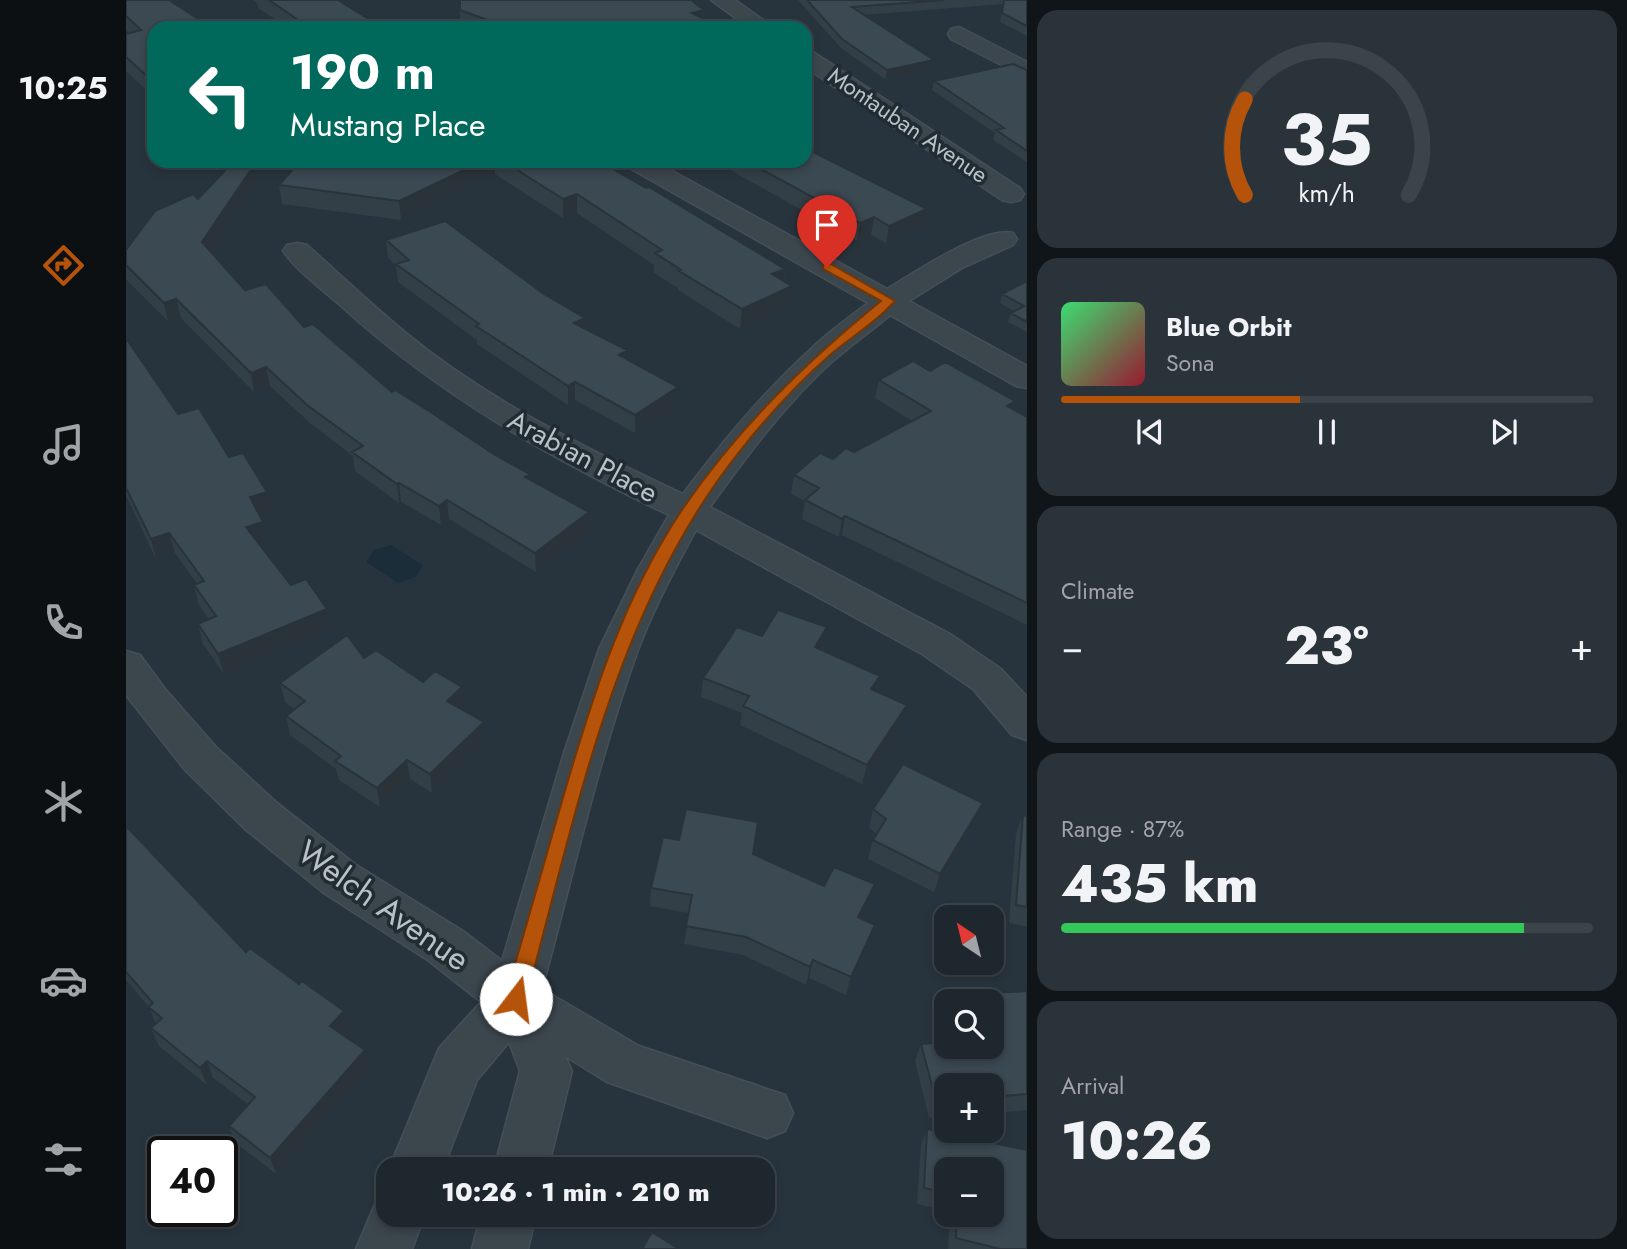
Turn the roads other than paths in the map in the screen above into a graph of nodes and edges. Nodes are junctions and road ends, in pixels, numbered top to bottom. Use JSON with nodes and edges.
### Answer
{"nodes":[{"id":1,"x":721,"y":0,"type":"edge"},
{"id":2,"x":752,"y":21,"type":"edge"},
{"id":3,"x":958,"y":34,"type":"dead end"},
{"id":4,"x":812,"y":61,"type":"edge"},
{"id":5,"x":1027,"y":71,"type":"edge"},
{"id":6,"x":648,"y":168,"type":"edge"},
{"id":7,"x":1019,"y":192,"type":"edge"},
{"id":8,"x":1000,"y":228,"type":"edge"},
{"id":9,"x":297,"y":251,"type":"dead end"},
{"id":10,"x":889,"y":301,"type":"junction"},
{"id":11,"x":1027,"y":379,"type":"edge"},
{"id":12,"x":689,"y":511,"type":"junction"},
{"id":13,"x":126,"y":665,"type":"edge"},
{"id":14,"x":1027,"y":724,"type":"edge"},
{"id":15,"x":516,"y":999,"type":"junction"},
{"id":16,"x":767,"y":1113,"type":"dead end"},
{"id":17,"x":421,"y":1157,"type":"edge"},
{"id":18,"x":524,"y":1157,"type":"edge"},
{"id":19,"x":393,"y":1227,"type":"edge"},
{"id":20,"x":506,"y":1227,"type":"edge"},
{"id":21,"x":384,"y":1249,"type":"edge"},
{"id":22,"x":500,"y":1249,"type":"edge"}],
"edges":[{"from":1,"to":2,"type":"street"},
{"from":3,"to":5,"type":"street"},
{"from":4,"to":7,"type":"street","name":"Montauban Avenue"},
{"from":6,"to":10,"type":"street"},
{"from":7,"to":8,"type":"street"},
{"from":8,"to":10,"type":"street"},
{"from":9,"to":12,"type":"street","name":"Arabian Place"},
{"from":10,"to":11,"type":"street"},
{"from":10,"to":12,"type":"street"},
{"from":12,"to":14,"type":"street","name":"Arabian Place"},
{"from":12,"to":15,"type":"street"},
{"from":13,"to":15,"type":"street","name":"Welch Avenue"},
{"from":15,"to":16,"type":"street","name":"Welch Avenue"},
{"from":15,"to":17,"type":"street"},
{"from":15,"to":18,"type":"street"},
{"from":19,"to":21,"type":"street"},
{"from":20,"to":22,"type":"street"}]}
